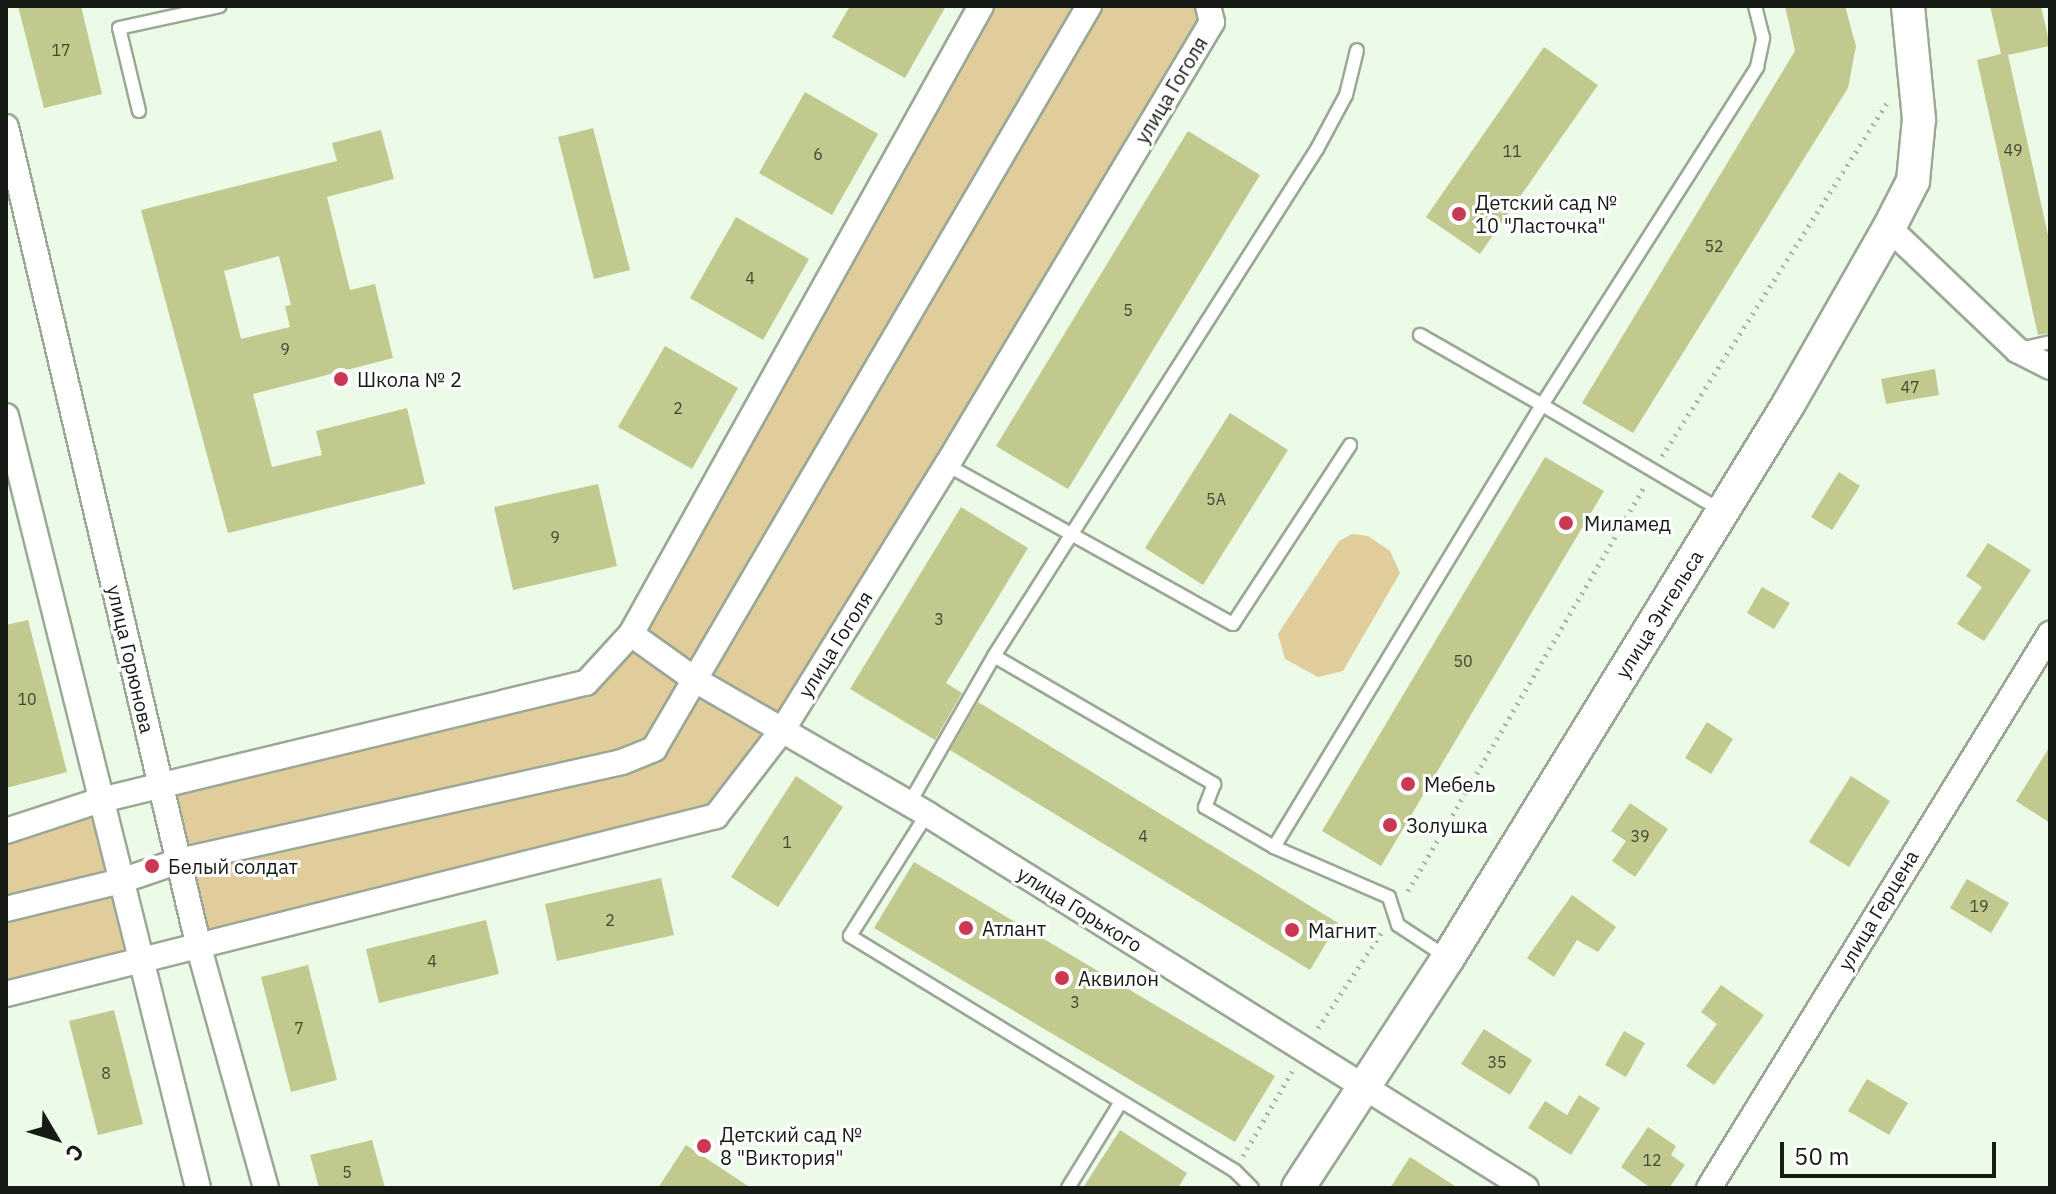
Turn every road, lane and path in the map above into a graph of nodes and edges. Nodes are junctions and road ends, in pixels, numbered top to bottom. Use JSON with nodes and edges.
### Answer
{"nodes":[{"id":1,"x":220,"y":6,"type":"edge"},
{"id":2,"x":981,"y":6,"type":"edge"},
{"id":3,"x":1089,"y":6,"type":"edge"},
{"id":4,"x":1208,"y":6,"type":"edge"},
{"id":5,"x":1755,"y":6,"type":"edge"},
{"id":6,"x":1908,"y":6,"type":"edge"},
{"id":7,"x":1357,"y":50,"type":"dead end"},
{"id":8,"x":1889,"y":96,"type":"dead end"},
{"id":9,"x":139,"y":111,"type":"dead end"},
{"id":10,"x":6,"y":127,"type":"edge"},
{"id":11,"x":1889,"y":228,"type":"junction"},
{"id":12,"x":1420,"y":335,"type":"dead end"},
{"id":13,"x":2050,"y":342,"type":"edge"},
{"id":14,"x":2017,"y":350,"type":"junction"},
{"id":15,"x":2050,"y":367,"type":"edge"},
{"id":16,"x":1542,"y":405,"type":"junction"},
{"id":17,"x":6,"y":416,"type":"edge"},
{"id":18,"x":1350,"y":445,"type":"dead end"},
{"id":19,"x":947,"y":465,"type":"junction"},
{"id":20,"x":1653,"y":472,"type":"junction"},
{"id":21,"x":1722,"y":511,"type":"junction"},
{"id":22,"x":1071,"y":530,"type":"junction"},
{"id":23,"x":631,"y":634,"type":"junction"},
{"id":24,"x":2050,"y":634,"type":"edge"},
{"id":25,"x":994,"y":656,"type":"junction"},
{"id":26,"x":697,"y":681,"type":"junction"},
{"id":27,"x":783,"y":729,"type":"junction"},
{"id":28,"x":161,"y":786,"type":"junction"},
{"id":29,"x":101,"y":800,"type":"junction"},
{"id":30,"x":918,"y":809,"type":"junction"},
{"id":31,"x":6,"y":831,"type":"edge"},
{"id":32,"x":1274,"y":847,"type":"junction"},
{"id":33,"x":179,"y":861,"type":"junction"},
{"id":34,"x":121,"y":881,"type":"junction"},
{"id":35,"x":6,"y":909,"type":"edge"},
{"id":36,"x":1394,"y":913,"type":"junction"},
{"id":37,"x":199,"y":948,"type":"junction"},
{"id":38,"x":1448,"y":958,"type":"junction"},
{"id":39,"x":141,"y":961,"type":"junction"},
{"id":40,"x":6,"y":994,"type":"edge"},
{"id":41,"x":1305,"y":1048,"type":"junction"},
{"id":42,"x":1367,"y":1086,"type":"junction"},
{"id":43,"x":1121,"y":1102,"type":"junction"},
{"id":44,"x":1235,"y":1171,"type":"junction"},
{"id":45,"x":198,"y":1188,"type":"edge"},
{"id":46,"x":266,"y":1188,"type":"edge"},
{"id":47,"x":1068,"y":1188,"type":"edge"},
{"id":48,"x":1252,"y":1188,"type":"edge"},
{"id":49,"x":1298,"y":1188,"type":"edge"},
{"id":50,"x":1526,"y":1188,"type":"edge"},
{"id":51,"x":1709,"y":1188,"type":"edge"}],
"edges":[{"from":1,"to":9,"type":"lane"},
{"from":2,"to":23,"type":"street"},
{"from":3,"to":26,"type":"street"},
{"from":4,"to":19,"type":"street","name":"улица Гоголя"},
{"from":5,"to":16,"type":"lane"},
{"from":6,"to":11,"type":"street","name":"улица Энгельса"},
{"from":7,"to":22,"type":"lane"},
{"from":8,"to":20,"type":"path"},
{"from":10,"to":28,"type":"street","name":"улица Горюнова"},
{"from":11,"to":14,"type":"street"},
{"from":11,"to":21,"type":"street","name":"улица Энгельса"},
{"from":12,"to":16,"type":"lane"},
{"from":13,"to":14,"type":"lane"},
{"from":14,"to":15,"type":"street"},
{"from":16,"to":20,"type":"lane"},
{"from":16,"to":32,"type":"lane"},
{"from":17,"to":29,"type":"street"},
{"from":18,"to":22,"type":"lane"},
{"from":19,"to":22,"type":"lane"},
{"from":19,"to":27,"type":"street","name":"улица Гоголя"},
{"from":20,"to":21,"type":"lane"},
{"from":20,"to":36,"type":"path"},
{"from":21,"to":38,"type":"street","name":"улица Энгельса"},
{"from":22,"to":25,"type":"lane"},
{"from":23,"to":26,"type":"street","name":"улица Горького"},
{"from":23,"to":28,"type":"street"},
{"from":24,"to":51,"type":"street","name":"улица Герцена"},
{"from":25,"to":30,"type":"lane"},
{"from":25,"to":32,"type":"lane"},
{"from":26,"to":27,"type":"street","name":"улица Горького"},
{"from":26,"to":33,"type":"street"},
{"from":27,"to":30,"type":"street","name":"улица Горького"},
{"from":27,"to":37,"type":"street","name":"улица Гоголя"},
{"from":28,"to":29,"type":"street"},
{"from":28,"to":33,"type":"street","name":"улица Горюнова"},
{"from":29,"to":31,"type":"street"},
{"from":29,"to":34,"type":"street"},
{"from":30,"to":41,"type":"street","name":"улица Горького"},
{"from":30,"to":43,"type":"lane"},
{"from":32,"to":36,"type":"lane"},
{"from":33,"to":34,"type":"street"},
{"from":33,"to":37,"type":"street","name":"улица Горюнова"},
{"from":34,"to":35,"type":"street"},
{"from":34,"to":39,"type":"street"},
{"from":36,"to":38,"type":"lane"},
{"from":36,"to":41,"type":"path"},
{"from":37,"to":39,"type":"street","name":"улица Гоголя"},
{"from":37,"to":46,"type":"street","name":"улица Горюнова"},
{"from":38,"to":42,"type":"street","name":"улица Энгельса"},
{"from":39,"to":40,"type":"street","name":"улица Гоголя"},
{"from":39,"to":45,"type":"street"},
{"from":41,"to":42,"type":"street","name":"улица Горького"},
{"from":41,"to":44,"type":"path"},
{"from":42,"to":49,"type":"street","name":"улица Энгельса"},
{"from":42,"to":50,"type":"street","name":"улица Горького"},
{"from":43,"to":44,"type":"lane"},
{"from":43,"to":47,"type":"lane"},
{"from":44,"to":48,"type":"lane"}]}
